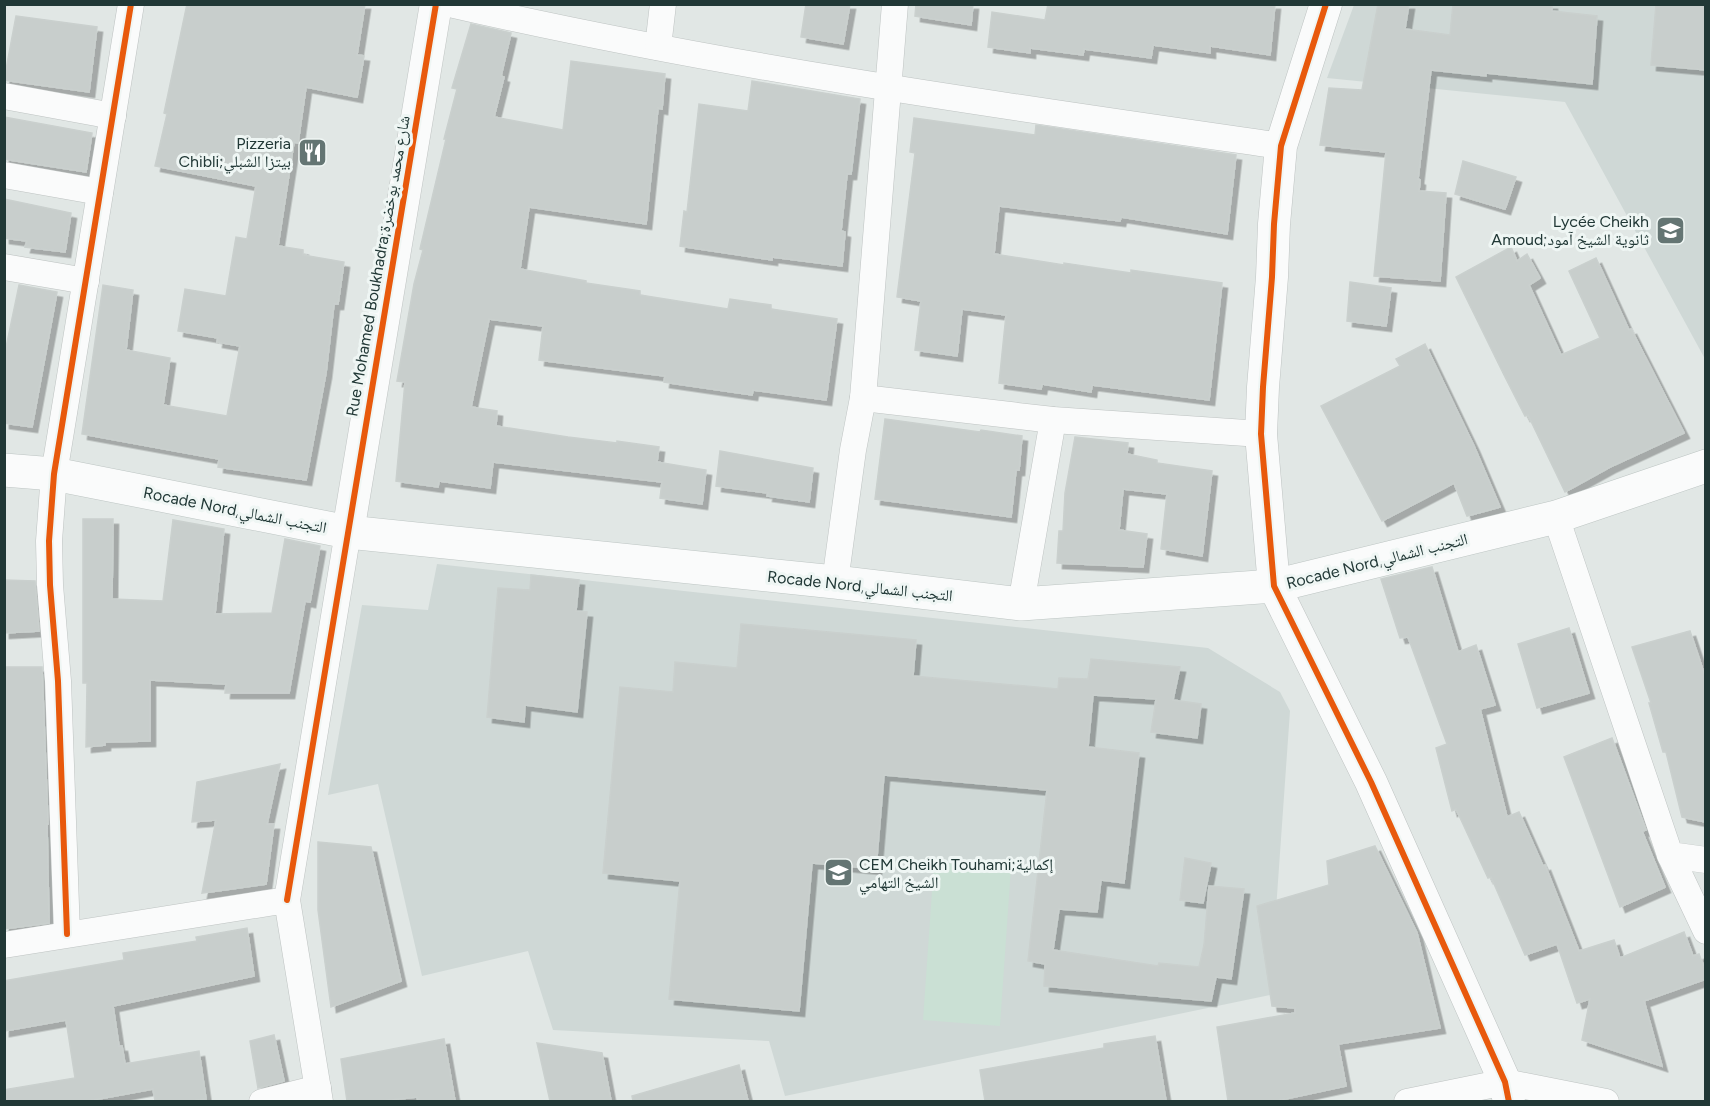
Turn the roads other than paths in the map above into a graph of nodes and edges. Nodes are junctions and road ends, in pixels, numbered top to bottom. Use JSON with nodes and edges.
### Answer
{"nodes":[{"id":1,"x":131,"y":4,"type":"edge"},
{"id":2,"x":436,"y":4,"type":"edge"},
{"id":3,"x":450,"y":4,"type":"edge"},
{"id":4,"x":663,"y":4,"type":"edge"},
{"id":5,"x":895,"y":4,"type":"edge"},
{"id":6,"x":1326,"y":4,"type":"edge"},
{"id":7,"x":658,"y":47,"type":"junction"},
{"id":8,"x":890,"y":86,"type":"junction"},
{"id":9,"x":4,"y":96,"type":"edge"},
{"id":10,"x":113,"y":116,"type":"junction"},
{"id":11,"x":1281,"y":146,"type":"junction"},
{"id":12,"x":4,"y":175,"type":"edge"},
{"id":13,"x":100,"y":192,"type":"junction"},
{"id":14,"x":4,"y":267,"type":"edge"},
{"id":15,"x":86,"y":281,"type":"junction"},
{"id":16,"x":862,"y":398,"type":"junction"},
{"id":17,"x":1053,"y":420,"type":"junction"},
{"id":18,"x":1261,"y":434,"type":"junction"},
{"id":19,"x":1706,"y":466,"type":"edge"},
{"id":20,"x":4,"y":470,"type":"edge"},
{"id":21,"x":54,"y":474,"type":"junction"},
{"id":22,"x":1556,"y":517,"type":"junction"},
{"id":23,"x":348,"y":532,"type":"junction"},
{"id":24,"x":835,"y":582,"type":"junction"},
{"id":25,"x":1274,"y":586,"type":"junction"},
{"id":26,"x":1021,"y":604,"type":"junction"},
{"id":27,"x":1670,"y":855,"type":"junction"},
{"id":28,"x":1706,"y":860,"type":"edge"},
{"id":29,"x":287,"y":900,"type":"junction"},
{"id":30,"x":1706,"y":931,"type":"edge"},
{"id":31,"x":67,"y":934,"type":"junction"},
{"id":32,"x":4,"y":945,"type":"edge"},
{"id":33,"x":1507,"y":1092,"type":"edge"},
{"id":34,"x":319,"y":1095,"type":"edge"},
{"id":35,"x":262,"y":1101,"type":"edge"},
{"id":36,"x":1407,"y":1101,"type":"edge"},
{"id":37,"x":1606,"y":1101,"type":"edge"}],
"edges":[{"from":1,"to":10,"type":"street"},
{"from":2,"to":23,"type":"street","name":"Rue Mohamed Boukhadra;شارع محمد بوخضرة"},
{"from":3,"to":7,"type":"street"},
{"from":4,"to":7,"type":"street"},
{"from":5,"to":8,"type":"street"},
{"from":6,"to":11,"type":"street"},
{"from":7,"to":8,"type":"street"},
{"from":8,"to":11,"type":"street"},
{"from":8,"to":16,"type":"street"},
{"from":9,"to":10,"type":"street"},
{"from":10,"to":13,"type":"street"},
{"from":11,"to":18,"type":"street"},
{"from":12,"to":13,"type":"street"},
{"from":13,"to":15,"type":"street"},
{"from":14,"to":15,"type":"street"},
{"from":15,"to":21,"type":"street"},
{"from":16,"to":17,"type":"street"},
{"from":16,"to":24,"type":"street"},
{"from":17,"to":18,"type":"street"},
{"from":17,"to":26,"type":"street"},
{"from":18,"to":25,"type":"street"},
{"from":19,"to":22,"type":"main road","name":"Rocade Nord,التجنب الشمالي"},
{"from":20,"to":21,"type":"main road","name":"Rocade Nord,التجنب الشمالي"},
{"from":21,"to":23,"type":"main road","name":"Rocade Nord,التجنب الشمالي"},
{"from":21,"to":31,"type":"street"},
{"from":22,"to":25,"type":"main road","name":"Rocade Nord,التجنب الشمالي"},
{"from":22,"to":27,"type":"street"},
{"from":23,"to":24,"type":"main road","name":"Rocade Nord,التجنب الشمالي"},
{"from":23,"to":29,"type":"street"},
{"from":24,"to":26,"type":"main road","name":"Rocade Nord,التجنب الشمالي"},
{"from":25,"to":26,"type":"main road","name":"Rocade Nord,التجنب الشمالي"},
{"from":25,"to":33,"type":"street"},
{"from":27,"to":28,"type":"street"},
{"from":27,"to":30,"type":"street"},
{"from":29,"to":31,"type":"street"},
{"from":29,"to":34,"type":"street"},
{"from":31,"to":32,"type":"street"},
{"from":33,"to":36,"type":"street"},
{"from":33,"to":37,"type":"street"},
{"from":34,"to":35,"type":"street"}]}
